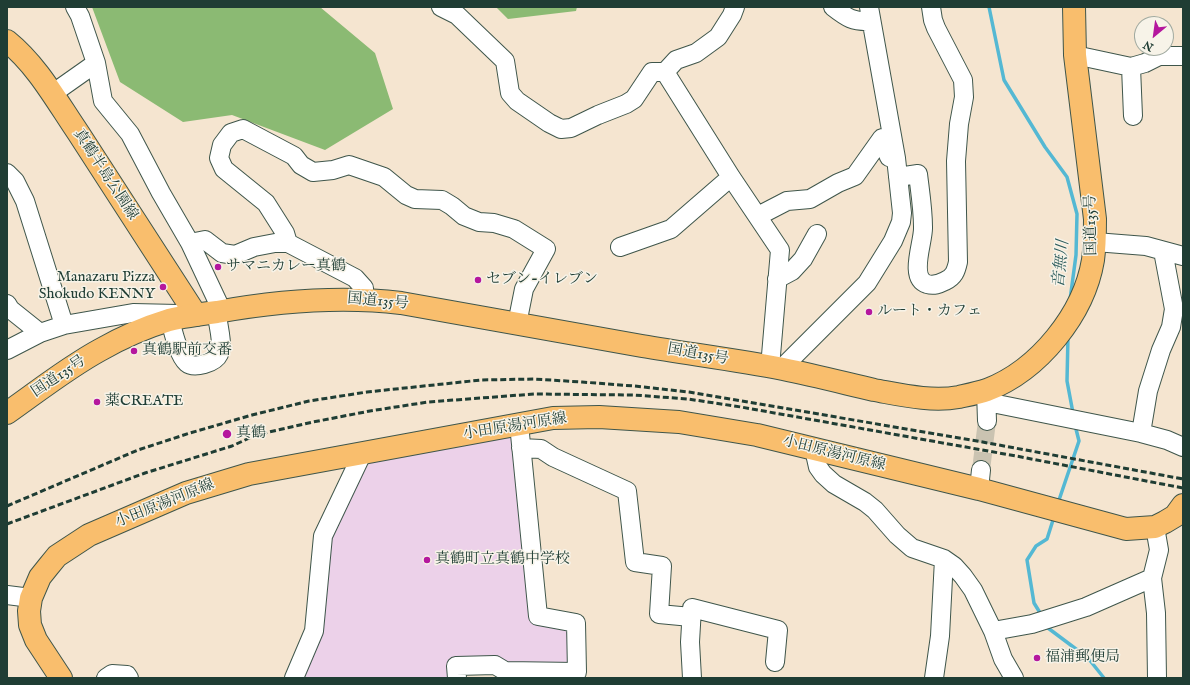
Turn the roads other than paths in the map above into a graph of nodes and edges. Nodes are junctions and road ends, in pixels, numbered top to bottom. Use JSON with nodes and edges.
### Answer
{"nodes":[{"id":1,"x":75,"y":7,"type":"edge"},
{"id":2,"x":442,"y":7,"type":"edge"},
{"id":3,"x":735,"y":7,"type":"edge"},
{"id":4,"x":833,"y":7,"type":"edge"},
{"id":5,"x":931,"y":7,"type":"edge"},
{"id":6,"x":1074,"y":7,"type":"edge"},
{"id":7,"x":870,"y":14,"type":"edge"},
{"id":8,"x":7,"y":41,"type":"edge"},
{"id":9,"x":1075,"y":55,"type":"junction"},
{"id":10,"x":1183,"y":56,"type":"edge"},
{"id":11,"x":96,"y":63,"type":"junction"},
{"id":12,"x":1131,"y":68,"type":"junction"},
{"id":13,"x":665,"y":72,"type":"junction"},
{"id":14,"x":52,"y":94,"type":"junction"},
{"id":15,"x":1133,"y":116,"type":"dead end"},
{"id":16,"x":896,"y":158,"type":"junction"},
{"id":17,"x":7,"y":173,"type":"edge"},
{"id":18,"x":731,"y":176,"type":"junction"},
{"id":19,"x":898,"y":178,"type":"junction"},
{"id":20,"x":758,"y":216,"type":"junction"},
{"id":21,"x":817,"y":234,"type":"dead end"},
{"id":22,"x":1095,"y":242,"type":"junction"},
{"id":23,"x":190,"y":243,"type":"junction"},
{"id":24,"x":288,"y":243,"type":"junction"},
{"id":25,"x":620,"y":247,"type":"dead end"},
{"id":26,"x":1163,"y":251,"type":"junction"},
{"id":27,"x":1183,"y":256,"type":"edge"},
{"id":28,"x":777,"y":279,"type":"junction"},
{"id":29,"x":363,"y":299,"type":"junction"},
{"id":30,"x":7,"y":304,"type":"edge"},
{"id":31,"x":211,"y":312,"type":"junction"},
{"id":32,"x":170,"y":320,"type":"junction"},
{"id":33,"x":517,"y":324,"type":"junction"},
{"id":34,"x":64,"y":325,"type":"junction"},
{"id":35,"x":40,"y":334,"type":"junction"},
{"id":36,"x":7,"y":350,"type":"edge"},
{"id":37,"x":775,"y":368,"type":"junction"},
{"id":38,"x":987,"y":396,"type":"junction"},
{"id":39,"x":7,"y":413,"type":"edge"},
{"id":40,"x":987,"y":421,"type":"tunnel mouth"},
{"id":41,"x":519,"y":424,"type":"junction"},
{"id":42,"x":1141,"y":433,"type":"junction"},
{"id":43,"x":1183,"y":446,"type":"edge"},
{"id":44,"x":521,"y":448,"type":"junction"},
{"id":45,"x":814,"y":449,"type":"junction"},
{"id":46,"x":363,"y":452,"type":"junction"},
{"id":47,"x":1183,"y":505,"type":"edge"},
{"id":48,"x":1155,"y":527,"type":"junction"},
{"id":49,"x":944,"y":560,"type":"junction"},
{"id":50,"x":1152,"y":578,"type":"junction"},
{"id":51,"x":7,"y":595,"type":"edge"},
{"id":52,"x":31,"y":598,"type":"junction"},
{"id":53,"x":691,"y":617,"type":"junction"},
{"id":54,"x":993,"y":630,"type":"junction"},
{"id":55,"x":775,"y":662,"type":"dead end"},
{"id":56,"x":577,"y":675,"type":"edge"},
{"id":57,"x":61,"y":678,"type":"edge"},
{"id":58,"x":106,"y":678,"type":"edge"},
{"id":59,"x":129,"y":678,"type":"edge"},
{"id":60,"x":294,"y":678,"type":"edge"},
{"id":61,"x":457,"y":678,"type":"edge"},
{"id":62,"x":692,"y":678,"type":"edge"},
{"id":63,"x":934,"y":678,"type":"edge"},
{"id":64,"x":1014,"y":678,"type":"edge"},
{"id":65,"x":1156,"y":678,"type":"edge"}],
"edges":[{"from":1,"to":11,"type":"street"},
{"from":2,"to":13,"type":"street"},
{"from":3,"to":13,"type":"street"},
{"from":4,"to":7,"type":"street"},
{"from":5,"to":19,"type":"street"},
{"from":6,"to":9,"type":"main road","name":"国道135号"},
{"from":7,"to":16,"type":"street"},
{"from":8,"to":14,"type":"main road","name":"真鶴半島公園線"},
{"from":9,"to":12,"type":"street"},
{"from":9,"to":22,"type":"main road","name":"国道135号"},
{"from":10,"to":12,"type":"street"},
{"from":11,"to":14,"type":"street"},
{"from":11,"to":23,"type":"street"},
{"from":12,"to":15,"type":"street"},
{"from":13,"to":18,"type":"street"},
{"from":14,"to":31,"type":"main road","name":"真鶴半島公園線"},
{"from":16,"to":19,"type":"street"},
{"from":16,"to":20,"type":"street"},
{"from":17,"to":34,"type":"street"},
{"from":18,"to":20,"type":"street"},
{"from":18,"to":25,"type":"street"},
{"from":19,"to":37,"type":"street"},
{"from":20,"to":28,"type":"street"},
{"from":21,"to":28,"type":"street"},
{"from":22,"to":26,"type":"street"},
{"from":22,"to":38,"type":"main road","name":"国道135号"},
{"from":23,"to":24,"type":"street"},
{"from":23,"to":31,"type":"street"},
{"from":24,"to":29,"type":"street"},
{"from":24,"to":33,"type":"street"},
{"from":26,"to":27,"type":"street"},
{"from":26,"to":42,"type":"street"},
{"from":28,"to":37,"type":"street"},
{"from":29,"to":31,"type":"main road","name":"国道135号"},
{"from":29,"to":33,"type":"main road","name":"国道135号"},
{"from":30,"to":35,"type":"street"},
{"from":31,"to":32,"type":"main road","name":"国道135号"},
{"from":31,"to":32,"type":"street"},
{"from":31,"to":34,"type":"street"},
{"from":32,"to":39,"type":"main road","name":"国道135号"},
{"from":33,"to":37,"type":"main road","name":"国道135号"},
{"from":34,"to":35,"type":"street"},
{"from":35,"to":36,"type":"street"},
{"from":37,"to":38,"type":"main road","name":"国道135号"},
{"from":38,"to":40,"type":"street"},
{"from":38,"to":42,"type":"street"},
{"from":41,"to":44,"type":"street"},
{"from":41,"to":45,"type":"main road","name":"小田原湯河原線"},
{"from":41,"to":46,"type":"main road","name":"小田原湯河原線"},
{"from":42,"to":43,"type":"street"},
{"from":44,"to":53,"type":"street"},
{"from":44,"to":56,"type":"street"},
{"from":45,"to":48,"type":"main road","name":"小田原湯河原線"},
{"from":45,"to":49,"type":"street"},
{"from":46,"to":52,"type":"main road","name":"小田原湯河原線"},
{"from":46,"to":60,"type":"street"},
{"from":47,"to":48,"type":"main road","name":"小田原湯河原線"},
{"from":48,"to":50,"type":"street"},
{"from":49,"to":54,"type":"street"},
{"from":49,"to":63,"type":"street"},
{"from":50,"to":54,"type":"street"},
{"from":50,"to":65,"type":"street"},
{"from":51,"to":52,"type":"street"},
{"from":52,"to":57,"type":"main road","name":"小田原湯河原線"},
{"from":53,"to":55,"type":"street"},
{"from":53,"to":62,"type":"street"},
{"from":54,"to":64,"type":"street"},
{"from":56,"to":61,"type":"street"},
{"from":58,"to":59,"type":"street"}]}
